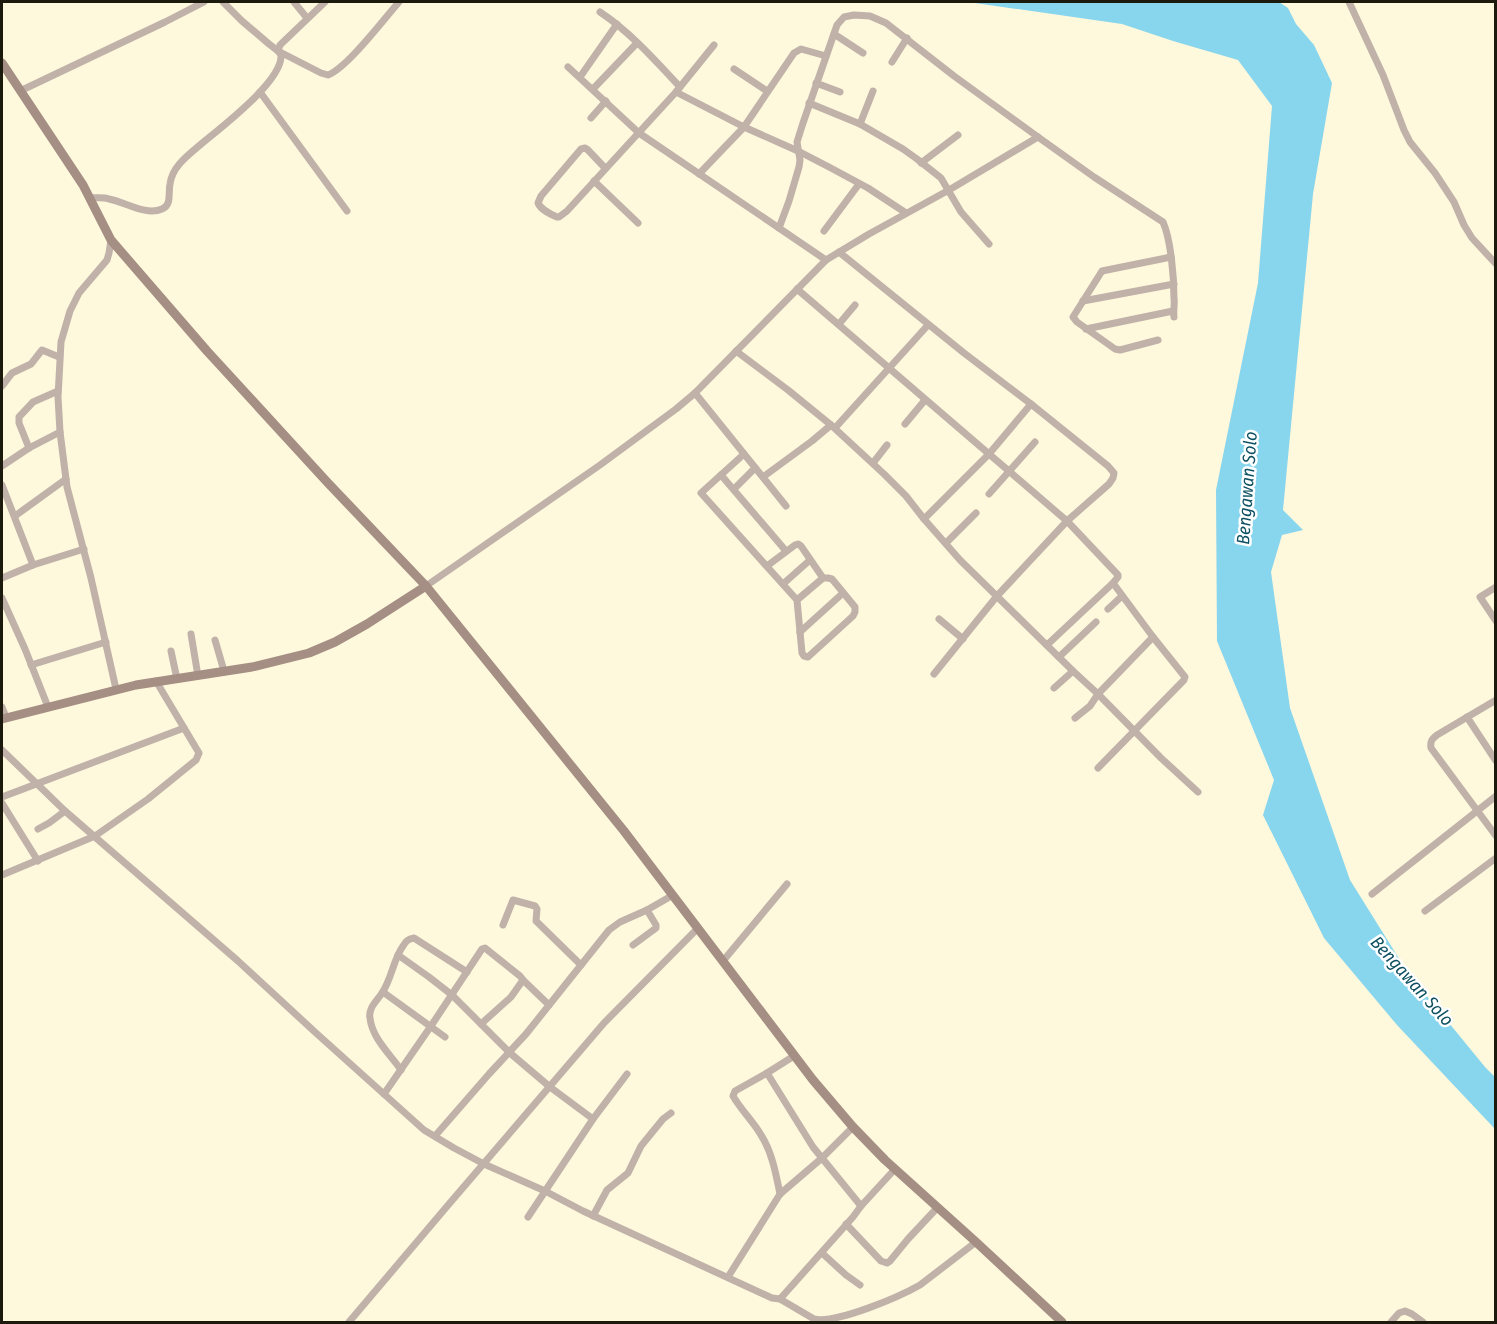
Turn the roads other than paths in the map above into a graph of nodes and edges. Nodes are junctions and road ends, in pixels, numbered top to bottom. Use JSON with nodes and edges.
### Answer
{"nodes":[{"id":1,"x":204,"y":2,"type":"edge"},
{"id":2,"x":223,"y":2,"type":"edge"},
{"id":3,"x":294,"y":2,"type":"edge"},
{"id":4,"x":325,"y":2,"type":"edge"},
{"id":5,"x":399,"y":2,"type":"edge"},
{"id":6,"x":1348,"y":2,"type":"edge"},
{"id":7,"x":600,"y":12,"type":"dead end"},
{"id":8,"x":307,"y":18,"type":"junction"},
{"id":9,"x":617,"y":24,"type":"junction"},
{"id":10,"x":834,"y":34,"type":"junction"},
{"id":11,"x":907,"y":38,"type":"junction"},
{"id":12,"x":637,"y":43,"type":"junction"},
{"id":13,"x":714,"y":45,"type":"dead end"},
{"id":14,"x":278,"y":51,"type":"junction"},
{"id":15,"x":863,"y":53,"type":"dead end"},
{"id":16,"x":826,"y":56,"type":"junction"},
{"id":17,"x":892,"y":62,"type":"dead end"},
{"id":18,"x":2,"y":63,"type":"edge"},
{"id":19,"x":568,"y":67,"type":"dead end"},
{"id":20,"x":734,"y":69,"type":"dead end"},
{"id":21,"x":580,"y":76,"type":"junction"},
{"id":22,"x":816,"y":83,"type":"junction"},
{"id":23,"x":593,"y":89,"type":"junction"},
{"id":24,"x":678,"y":90,"type":"junction"},
{"id":25,"x":21,"y":91,"type":"junction"},
{"id":26,"x":873,"y":91,"type":"dead end"},
{"id":27,"x":260,"y":92,"type":"junction"},
{"id":28,"x":767,"y":92,"type":"junction"},
{"id":29,"x":840,"y":92,"type":"dead end"},
{"id":30,"x":606,"y":101,"type":"junction"},
{"id":31,"x":809,"y":103,"type":"junction"},
{"id":32,"x":591,"y":118,"type":"dead end"},
{"id":33,"x":860,"y":124,"type":"junction"},
{"id":34,"x":744,"y":127,"type":"junction"},
{"id":35,"x":639,"y":133,"type":"junction"},
{"id":36,"x":958,"y":135,"type":"dead end"},
{"id":37,"x":1038,"y":137,"type":"junction"},
{"id":38,"x":798,"y":152,"type":"junction"},
{"id":39,"x":921,"y":163,"type":"junction"},
{"id":40,"x":605,"y":168,"type":"junction"},
{"id":41,"x":699,"y":174,"type":"junction"},
{"id":42,"x":594,"y":181,"type":"junction"},
{"id":43,"x":859,"y":184,"type":"junction"},
{"id":44,"x":949,"y":190,"type":"junction"},
{"id":45,"x":90,"y":198,"type":"junction"},
{"id":46,"x":347,"y":211,"type":"dead end"},
{"id":47,"x":906,"y":213,"type":"junction"},
{"id":48,"x":638,"y":223,"type":"dead end"},
{"id":49,"x":779,"y":228,"type":"junction"},
{"id":50,"x":824,"y":231,"type":"dead end"},
{"id":51,"x":111,"y":240,"type":"junction"},
{"id":52,"x":989,"y":244,"type":"dead end"},
{"id":53,"x":839,"y":252,"type":"junction"},
{"id":54,"x":124,"y":255,"type":"junction"},
{"id":55,"x":1171,"y":257,"type":"junction"},
{"id":56,"x":107,"y":260,"type":"junction"},
{"id":57,"x":826,"y":260,"type":"junction"},
{"id":58,"x":1496,"y":264,"type":"edge"},
{"id":59,"x":1174,"y":284,"type":"junction"},
{"id":60,"x":797,"y":289,"type":"junction"},
{"id":61,"x":1083,"y":301,"type":"junction"},
{"id":62,"x":855,"y":305,"type":"dead end"},
{"id":63,"x":839,"y":324,"type":"junction"},
{"id":64,"x":928,"y":325,"type":"junction"},
{"id":65,"x":1086,"y":329,"type":"junction"},
{"id":66,"x":1158,"y":340,"type":"dead end"},
{"id":67,"x":736,"y":351,"type":"junction"},
{"id":68,"x":59,"y":357,"type":"junction"},
{"id":69,"x":889,"y":368,"type":"junction"},
{"id":70,"x":2,"y":386,"type":"edge"},
{"id":71,"x":58,"y":391,"type":"junction"},
{"id":72,"x":695,"y":393,"type":"junction"},
{"id":73,"x":925,"y":400,"type":"junction"},
{"id":74,"x":1031,"y":404,"type":"junction"},
{"id":75,"x":905,"y":424,"type":"dead end"},
{"id":76,"x":833,"y":427,"type":"junction"},
{"id":77,"x":60,"y":432,"type":"junction"},
{"id":78,"x":1035,"y":442,"type":"dead end"},
{"id":79,"x":887,"y":445,"type":"dead end"},
{"id":80,"x":29,"y":448,"type":"junction"},
{"id":81,"x":744,"y":454,"type":"junction"},
{"id":82,"x":989,"y":454,"type":"junction"},
{"id":83,"x":873,"y":463,"type":"junction"},
{"id":84,"x":2,"y":466,"type":"edge"},
{"id":85,"x":755,"y":468,"type":"junction"},
{"id":86,"x":1009,"y":470,"type":"junction"},
{"id":87,"x":721,"y":475,"type":"junction"},
{"id":88,"x":763,"y":477,"type":"junction"},
{"id":89,"x":66,"y":479,"type":"junction"},
{"id":90,"x":2,"y":485,"type":"edge"},
{"id":91,"x":734,"y":489,"type":"junction"},
{"id":92,"x":989,"y":494,"type":"dead end"},
{"id":93,"x":786,"y":506,"type":"dead end"},
{"id":94,"x":976,"y":513,"type":"dead end"},
{"id":95,"x":15,"y":516,"type":"junction"},
{"id":96,"x":924,"y":519,"type":"junction"},
{"id":97,"x":1067,"y":521,"type":"junction"},
{"id":98,"x":946,"y":543,"type":"junction"},
{"id":99,"x":84,"y":549,"type":"junction"},
{"id":100,"x":786,"y":551,"type":"junction"},
{"id":101,"x":810,"y":560,"type":"junction"},
{"id":102,"x":33,"y":565,"type":"junction"},
{"id":103,"x":767,"y":566,"type":"junction"},
{"id":104,"x":2,"y":578,"type":"edge"},
{"id":105,"x":823,"y":579,"type":"junction"},
{"id":106,"x":1113,"y":583,"type":"junction"},
{"id":107,"x":783,"y":584,"type":"junction"},
{"id":108,"x":426,"y":586,"type":"junction"},
{"id":109,"x":1496,"y":587,"type":"edge"},
{"id":110,"x":843,"y":592,"type":"junction"},
{"id":111,"x":998,"y":596,"type":"junction"},
{"id":112,"x":1122,"y":596,"type":"junction"},
{"id":113,"x":2,"y":598,"type":"edge"},
{"id":114,"x":797,"y":600,"type":"junction"},
{"id":115,"x":1108,"y":609,"type":"dead end"},
{"id":116,"x":939,"y":619,"type":"dead end"},
{"id":117,"x":1496,"y":621,"type":"edge"},
{"id":118,"x":1096,"y":622,"type":"dead end"},
{"id":119,"x":800,"y":632,"type":"junction"},
{"id":120,"x":191,"y":634,"type":"dead end"},
{"id":121,"x":1153,"y":637,"type":"junction"},
{"id":122,"x":963,"y":639,"type":"junction"},
{"id":123,"x":215,"y":640,"type":"dead end"},
{"id":124,"x":106,"y":642,"type":"junction"},
{"id":125,"x":1047,"y":645,"type":"junction"},
{"id":126,"x":171,"y":651,"type":"dead end"},
{"id":127,"x":1059,"y":657,"type":"junction"},
{"id":128,"x":31,"y":665,"type":"junction"},
{"id":129,"x":224,"y":671,"type":"junction"},
{"id":130,"x":1073,"y":671,"type":"junction"},
{"id":131,"x":934,"y":674,"type":"dead end"},
{"id":132,"x":198,"y":676,"type":"junction"},
{"id":133,"x":177,"y":680,"type":"junction"},
{"id":134,"x":156,"y":681,"type":"junction"},
{"id":135,"x":1054,"y":688,"type":"dead end"},
{"id":136,"x":116,"y":690,"type":"junction"},
{"id":137,"x":1098,"y":694,"type":"junction"},
{"id":138,"x":1496,"y":700,"type":"edge"},
{"id":139,"x":2,"y":707,"type":"edge"},
{"id":140,"x":48,"y":707,"type":"junction"},
{"id":141,"x":1467,"y":717,"type":"junction"},
{"id":142,"x":4,"y":718,"type":"edge"},
{"id":143,"x":1075,"y":718,"type":"dead end"},
{"id":144,"x":184,"y":728,"type":"junction"},
{"id":145,"x":1134,"y":730,"type":"junction"},
{"id":146,"x":2,"y":750,"type":"edge"},
{"id":147,"x":1496,"y":761,"type":"edge"},
{"id":148,"x":1098,"y":768,"type":"dead end"},
{"id":149,"x":35,"y":783,"type":"junction"},
{"id":150,"x":1198,"y":792,"type":"dead end"},
{"id":151,"x":1496,"y":796,"type":"edge"},
{"id":152,"x":2,"y":797,"type":"edge"},
{"id":153,"x":2,"y":802,"type":"edge"},
{"id":154,"x":65,"y":811,"type":"junction"},
{"id":155,"x":1477,"y":811,"type":"junction"},
{"id":156,"x":38,"y":829,"type":"dead end"},
{"id":157,"x":95,"y":836,"type":"junction"},
{"id":158,"x":1496,"y":836,"type":"edge"},
{"id":159,"x":1496,"y":858,"type":"edge"},
{"id":160,"x":38,"y":861,"type":"junction"},
{"id":161,"x":2,"y":875,"type":"edge"},
{"id":162,"x":787,"y":884,"type":"dead end"},
{"id":163,"x":1372,"y":894,"type":"dead end"},
{"id":164,"x":673,"y":896,"type":"junction"},
{"id":165,"x":647,"y":910,"type":"junction"},
{"id":166,"x":1425,"y":911,"type":"dead end"},
{"id":167,"x":503,"y":925,"type":"dead end"},
{"id":168,"x":698,"y":928,"type":"junction"},
{"id":169,"x":633,"y":945,"type":"dead end"},
{"id":170,"x":398,"y":955,"type":"junction"},
{"id":171,"x":723,"y":961,"type":"junction"},
{"id":172,"x":581,"y":965,"type":"junction"},
{"id":173,"x":467,"y":972,"type":"junction"},
{"id":174,"x":523,"y":980,"type":"junction"},
{"id":175,"x":383,"y":992,"type":"junction"},
{"id":176,"x":452,"y":995,"type":"junction"},
{"id":177,"x":549,"y":1005,"type":"junction"},
{"id":178,"x":480,"y":1024,"type":"junction"},
{"id":179,"x":431,"y":1026,"type":"junction"},
{"id":180,"x":445,"y":1037,"type":"dead end"},
{"id":181,"x":510,"y":1053,"type":"junction"},
{"id":182,"x":794,"y":1056,"type":"junction"},
{"id":183,"x":401,"y":1070,"type":"junction"},
{"id":184,"x":767,"y":1073,"type":"junction"},
{"id":185,"x":627,"y":1074,"type":"dead end"},
{"id":186,"x":550,"y":1087,"type":"junction"},
{"id":187,"x":384,"y":1094,"type":"junction"},
{"id":188,"x":671,"y":1113,"type":"dead end"},
{"id":189,"x":593,"y":1119,"type":"junction"},
{"id":190,"x":853,"y":1127,"type":"junction"},
{"id":191,"x":435,"y":1136,"type":"junction"},
{"id":192,"x":822,"y":1158,"type":"junction"},
{"id":193,"x":484,"y":1164,"type":"junction"},
{"id":194,"x":895,"y":1169,"type":"junction"},
{"id":195,"x":545,"y":1191,"type":"junction"},
{"id":196,"x":780,"y":1194,"type":"junction"},
{"id":197,"x":861,"y":1206,"type":"junction"},
{"id":198,"x":937,"y":1208,"type":"junction"},
{"id":199,"x":593,"y":1216,"type":"junction"},
{"id":200,"x":528,"y":1217,"type":"dead end"},
{"id":201,"x":846,"y":1224,"type":"junction"},
{"id":202,"x":975,"y":1242,"type":"junction"},
{"id":203,"x":822,"y":1253,"type":"junction"},
{"id":204,"x":728,"y":1277,"type":"junction"},
{"id":205,"x":860,"y":1285,"type":"dead end"},
{"id":206,"x":780,"y":1299,"type":"junction"},
{"id":207,"x":349,"y":1323,"type":"edge"},
{"id":208,"x":1062,"y":1323,"type":"edge"},
{"id":209,"x":1391,"y":1323,"type":"edge"},
{"id":210,"x":1423,"y":1323,"type":"edge"}],
"edges":[{"from":1,"to":25,"type":"street"},
{"from":2,"to":14,"type":"street"},
{"from":3,"to":8,"type":"street"},
{"from":4,"to":8,"type":"street"},
{"from":5,"to":14,"type":"street"},
{"from":6,"to":58,"type":"street"},
{"from":7,"to":9,"type":"street"},
{"from":8,"to":14,"type":"street"},
{"from":9,"to":12,"type":"street"},
{"from":9,"to":21,"type":"street"},
{"from":10,"to":11,"type":"street"},
{"from":10,"to":15,"type":"street"},
{"from":10,"to":16,"type":"street"},
{"from":11,"to":17,"type":"street"},
{"from":11,"to":37,"type":"street"},
{"from":12,"to":23,"type":"street"},
{"from":12,"to":24,"type":"street"},
{"from":13,"to":24,"type":"street"},
{"from":14,"to":27,"type":"street"},
{"from":16,"to":22,"type":"street"},
{"from":16,"to":28,"type":"street"},
{"from":18,"to":25,"type":"street"},
{"from":19,"to":21,"type":"street"},
{"from":20,"to":28,"type":"street"},
{"from":21,"to":23,"type":"street"},
{"from":22,"to":29,"type":"street"},
{"from":22,"to":31,"type":"street"},
{"from":23,"to":30,"type":"street"},
{"from":24,"to":34,"type":"street"},
{"from":24,"to":35,"type":"street"},
{"from":25,"to":45,"type":"street"},
{"from":26,"to":33,"type":"street"},
{"from":27,"to":45,"type":"street"},
{"from":27,"to":46,"type":"street"},
{"from":28,"to":34,"type":"street"},
{"from":30,"to":32,"type":"street"},
{"from":30,"to":35,"type":"street"},
{"from":31,"to":33,"type":"street"},
{"from":31,"to":38,"type":"street"},
{"from":33,"to":39,"type":"street"},
{"from":34,"to":38,"type":"street"},
{"from":34,"to":41,"type":"street"},
{"from":35,"to":40,"type":"street"},
{"from":35,"to":41,"type":"street"},
{"from":36,"to":39,"type":"street"},
{"from":37,"to":44,"type":"street"},
{"from":37,"to":55,"type":"street"},
{"from":38,"to":43,"type":"street"},
{"from":38,"to":49,"type":"street"},
{"from":39,"to":44,"type":"street"},
{"from":40,"to":42,"type":"street"},
{"from":40,"to":42,"type":"street"},
{"from":41,"to":49,"type":"street"},
{"from":42,"to":48,"type":"street"},
{"from":43,"to":47,"type":"street"},
{"from":43,"to":50,"type":"street"},
{"from":44,"to":47,"type":"street"},
{"from":44,"to":52,"type":"street"},
{"from":45,"to":51,"type":"street"},
{"from":47,"to":53,"type":"street"},
{"from":49,"to":57,"type":"street"},
{"from":51,"to":54,"type":"street"},
{"from":51,"to":56,"type":"street"},
{"from":53,"to":57,"type":"street"},
{"from":53,"to":64,"type":"street"},
{"from":54,"to":56,"type":"street"},
{"from":54,"to":108,"type":"street"},
{"from":55,"to":59,"type":"street"},
{"from":55,"to":61,"type":"street"},
{"from":56,"to":68,"type":"street"},
{"from":57,"to":60,"type":"street"},
{"from":59,"to":61,"type":"street"},
{"from":59,"to":65,"type":"street"},
{"from":60,"to":63,"type":"street"},
{"from":60,"to":67,"type":"street"},
{"from":61,"to":65,"type":"street"},
{"from":62,"to":63,"type":"street"},
{"from":63,"to":69,"type":"street"},
{"from":64,"to":69,"type":"street"},
{"from":64,"to":74,"type":"street"},
{"from":65,"to":66,"type":"street"},
{"from":67,"to":72,"type":"street"},
{"from":67,"to":76,"type":"street"},
{"from":68,"to":70,"type":"street"},
{"from":68,"to":71,"type":"street"},
{"from":69,"to":73,"type":"street"},
{"from":69,"to":76,"type":"street"},
{"from":71,"to":77,"type":"street"},
{"from":71,"to":80,"type":"street"},
{"from":72,"to":81,"type":"street"},
{"from":72,"to":108,"type":"street"},
{"from":73,"to":75,"type":"street"},
{"from":73,"to":82,"type":"street"},
{"from":74,"to":82,"type":"street"},
{"from":74,"to":97,"type":"street"},
{"from":76,"to":83,"type":"street"},
{"from":76,"to":88,"type":"street"},
{"from":77,"to":80,"type":"street"},
{"from":77,"to":89,"type":"street"},
{"from":78,"to":86,"type":"street"},
{"from":79,"to":83,"type":"street"},
{"from":80,"to":84,"type":"street"},
{"from":81,"to":85,"type":"street"},
{"from":81,"to":87,"type":"street"},
{"from":82,"to":86,"type":"street"},
{"from":82,"to":96,"type":"street"},
{"from":83,"to":96,"type":"street"},
{"from":85,"to":88,"type":"street"},
{"from":85,"to":91,"type":"street"},
{"from":86,"to":92,"type":"street"},
{"from":86,"to":97,"type":"street"},
{"from":87,"to":91,"type":"street"},
{"from":87,"to":103,"type":"street"},
{"from":88,"to":93,"type":"street"},
{"from":89,"to":95,"type":"street"},
{"from":89,"to":99,"type":"street"},
{"from":90,"to":95,"type":"street"},
{"from":91,"to":100,"type":"street"},
{"from":94,"to":98,"type":"street"},
{"from":95,"to":102,"type":"street"},
{"from":96,"to":98,"type":"street"},
{"from":97,"to":106,"type":"street"},
{"from":97,"to":111,"type":"street"},
{"from":98,"to":111,"type":"street"},
{"from":99,"to":102,"type":"street"},
{"from":99,"to":124,"type":"street"},
{"from":100,"to":101,"type":"street"},
{"from":100,"to":103,"type":"street"},
{"from":101,"to":105,"type":"street"},
{"from":101,"to":107,"type":"street"},
{"from":102,"to":104,"type":"street"},
{"from":103,"to":107,"type":"street"},
{"from":105,"to":110,"type":"street"},
{"from":105,"to":114,"type":"street"},
{"from":106,"to":112,"type":"street"},
{"from":106,"to":125,"type":"street"},
{"from":107,"to":114,"type":"street"},
{"from":108,"to":129,"type":"street"},
{"from":108,"to":164,"type":"street"},
{"from":109,"to":117,"type":"street"},
{"from":110,"to":119,"type":"street"},
{"from":110,"to":119,"type":"street"},
{"from":111,"to":122,"type":"street"},
{"from":111,"to":125,"type":"street"},
{"from":112,"to":115,"type":"street"},
{"from":112,"to":121,"type":"street"},
{"from":113,"to":128,"type":"street"},
{"from":114,"to":119,"type":"street"},
{"from":116,"to":122,"type":"street"},
{"from":118,"to":127,"type":"street"},
{"from":120,"to":132,"type":"street"},
{"from":121,"to":137,"type":"street"},
{"from":121,"to":145,"type":"street"},
{"from":122,"to":131,"type":"street"},
{"from":123,"to":129,"type":"street"},
{"from":124,"to":128,"type":"street"},
{"from":124,"to":136,"type":"street"},
{"from":125,"to":127,"type":"street"},
{"from":126,"to":133,"type":"street"},
{"from":127,"to":130,"type":"street"},
{"from":128,"to":140,"type":"street"},
{"from":129,"to":132,"type":"street"},
{"from":130,"to":135,"type":"street"},
{"from":130,"to":137,"type":"street"},
{"from":132,"to":133,"type":"street"},
{"from":133,"to":134,"type":"street"},
{"from":134,"to":136,"type":"street"},
{"from":134,"to":144,"type":"street"},
{"from":136,"to":140,"type":"street"},
{"from":137,"to":143,"type":"street"},
{"from":137,"to":145,"type":"street"},
{"from":138,"to":141,"type":"street"},
{"from":139,"to":142,"type":"street"},
{"from":140,"to":142,"type":"street"},
{"from":141,"to":147,"type":"street"},
{"from":141,"to":155,"type":"street"},
{"from":144,"to":149,"type":"street"},
{"from":144,"to":157,"type":"street"},
{"from":145,"to":148,"type":"street"},
{"from":145,"to":150,"type":"street"},
{"from":146,"to":149,"type":"street"},
{"from":149,"to":152,"type":"street"},
{"from":149,"to":154,"type":"street"},
{"from":151,"to":155,"type":"street"},
{"from":153,"to":160,"type":"street"},
{"from":154,"to":156,"type":"street"},
{"from":154,"to":157,"type":"street"},
{"from":155,"to":158,"type":"street"},
{"from":155,"to":163,"type":"street"},
{"from":157,"to":160,"type":"street"},
{"from":157,"to":187,"type":"street"},
{"from":159,"to":166,"type":"street"},
{"from":160,"to":161,"type":"street"},
{"from":162,"to":171,"type":"street"},
{"from":164,"to":165,"type":"street"},
{"from":164,"to":168,"type":"street"},
{"from":165,"to":169,"type":"street"},
{"from":165,"to":172,"type":"street"},
{"from":167,"to":172,"type":"street"},
{"from":168,"to":171,"type":"street"},
{"from":168,"to":186,"type":"street"},
{"from":170,"to":173,"type":"street"},
{"from":170,"to":175,"type":"street"},
{"from":170,"to":176,"type":"street"},
{"from":171,"to":182,"type":"street"},
{"from":172,"to":177,"type":"street"},
{"from":173,"to":174,"type":"street"},
{"from":173,"to":176,"type":"street"},
{"from":174,"to":177,"type":"street"},
{"from":174,"to":178,"type":"street"},
{"from":175,"to":179,"type":"street"},
{"from":175,"to":183,"type":"street"},
{"from":176,"to":178,"type":"street"},
{"from":176,"to":179,"type":"street"},
{"from":177,"to":181,"type":"street"},
{"from":178,"to":181,"type":"street"},
{"from":179,"to":180,"type":"street"},
{"from":179,"to":183,"type":"street"},
{"from":181,"to":186,"type":"street"},
{"from":181,"to":191,"type":"street"},
{"from":182,"to":184,"type":"street"},
{"from":182,"to":190,"type":"street"},
{"from":183,"to":187,"type":"street"},
{"from":184,"to":192,"type":"street"},
{"from":184,"to":196,"type":"street"},
{"from":185,"to":189,"type":"street"},
{"from":186,"to":189,"type":"street"},
{"from":186,"to":193,"type":"street"},
{"from":187,"to":191,"type":"street"},
{"from":188,"to":199,"type":"street"},
{"from":189,"to":195,"type":"street"},
{"from":190,"to":192,"type":"street"},
{"from":190,"to":194,"type":"street"},
{"from":191,"to":193,"type":"street"},
{"from":192,"to":196,"type":"street"},
{"from":192,"to":197,"type":"street"},
{"from":193,"to":195,"type":"street"},
{"from":193,"to":207,"type":"street"},
{"from":194,"to":197,"type":"street"},
{"from":194,"to":198,"type":"street"},
{"from":195,"to":199,"type":"street"},
{"from":195,"to":200,"type":"street"},
{"from":196,"to":204,"type":"street"},
{"from":197,"to":201,"type":"street"},
{"from":198,"to":201,"type":"street"},
{"from":198,"to":202,"type":"street"},
{"from":199,"to":204,"type":"street"},
{"from":201,"to":203,"type":"street"},
{"from":202,"to":206,"type":"street"},
{"from":202,"to":208,"type":"street"},
{"from":203,"to":205,"type":"street"},
{"from":203,"to":206,"type":"street"},
{"from":204,"to":206,"type":"street"},
{"from":209,"to":210,"type":"street"}]}
